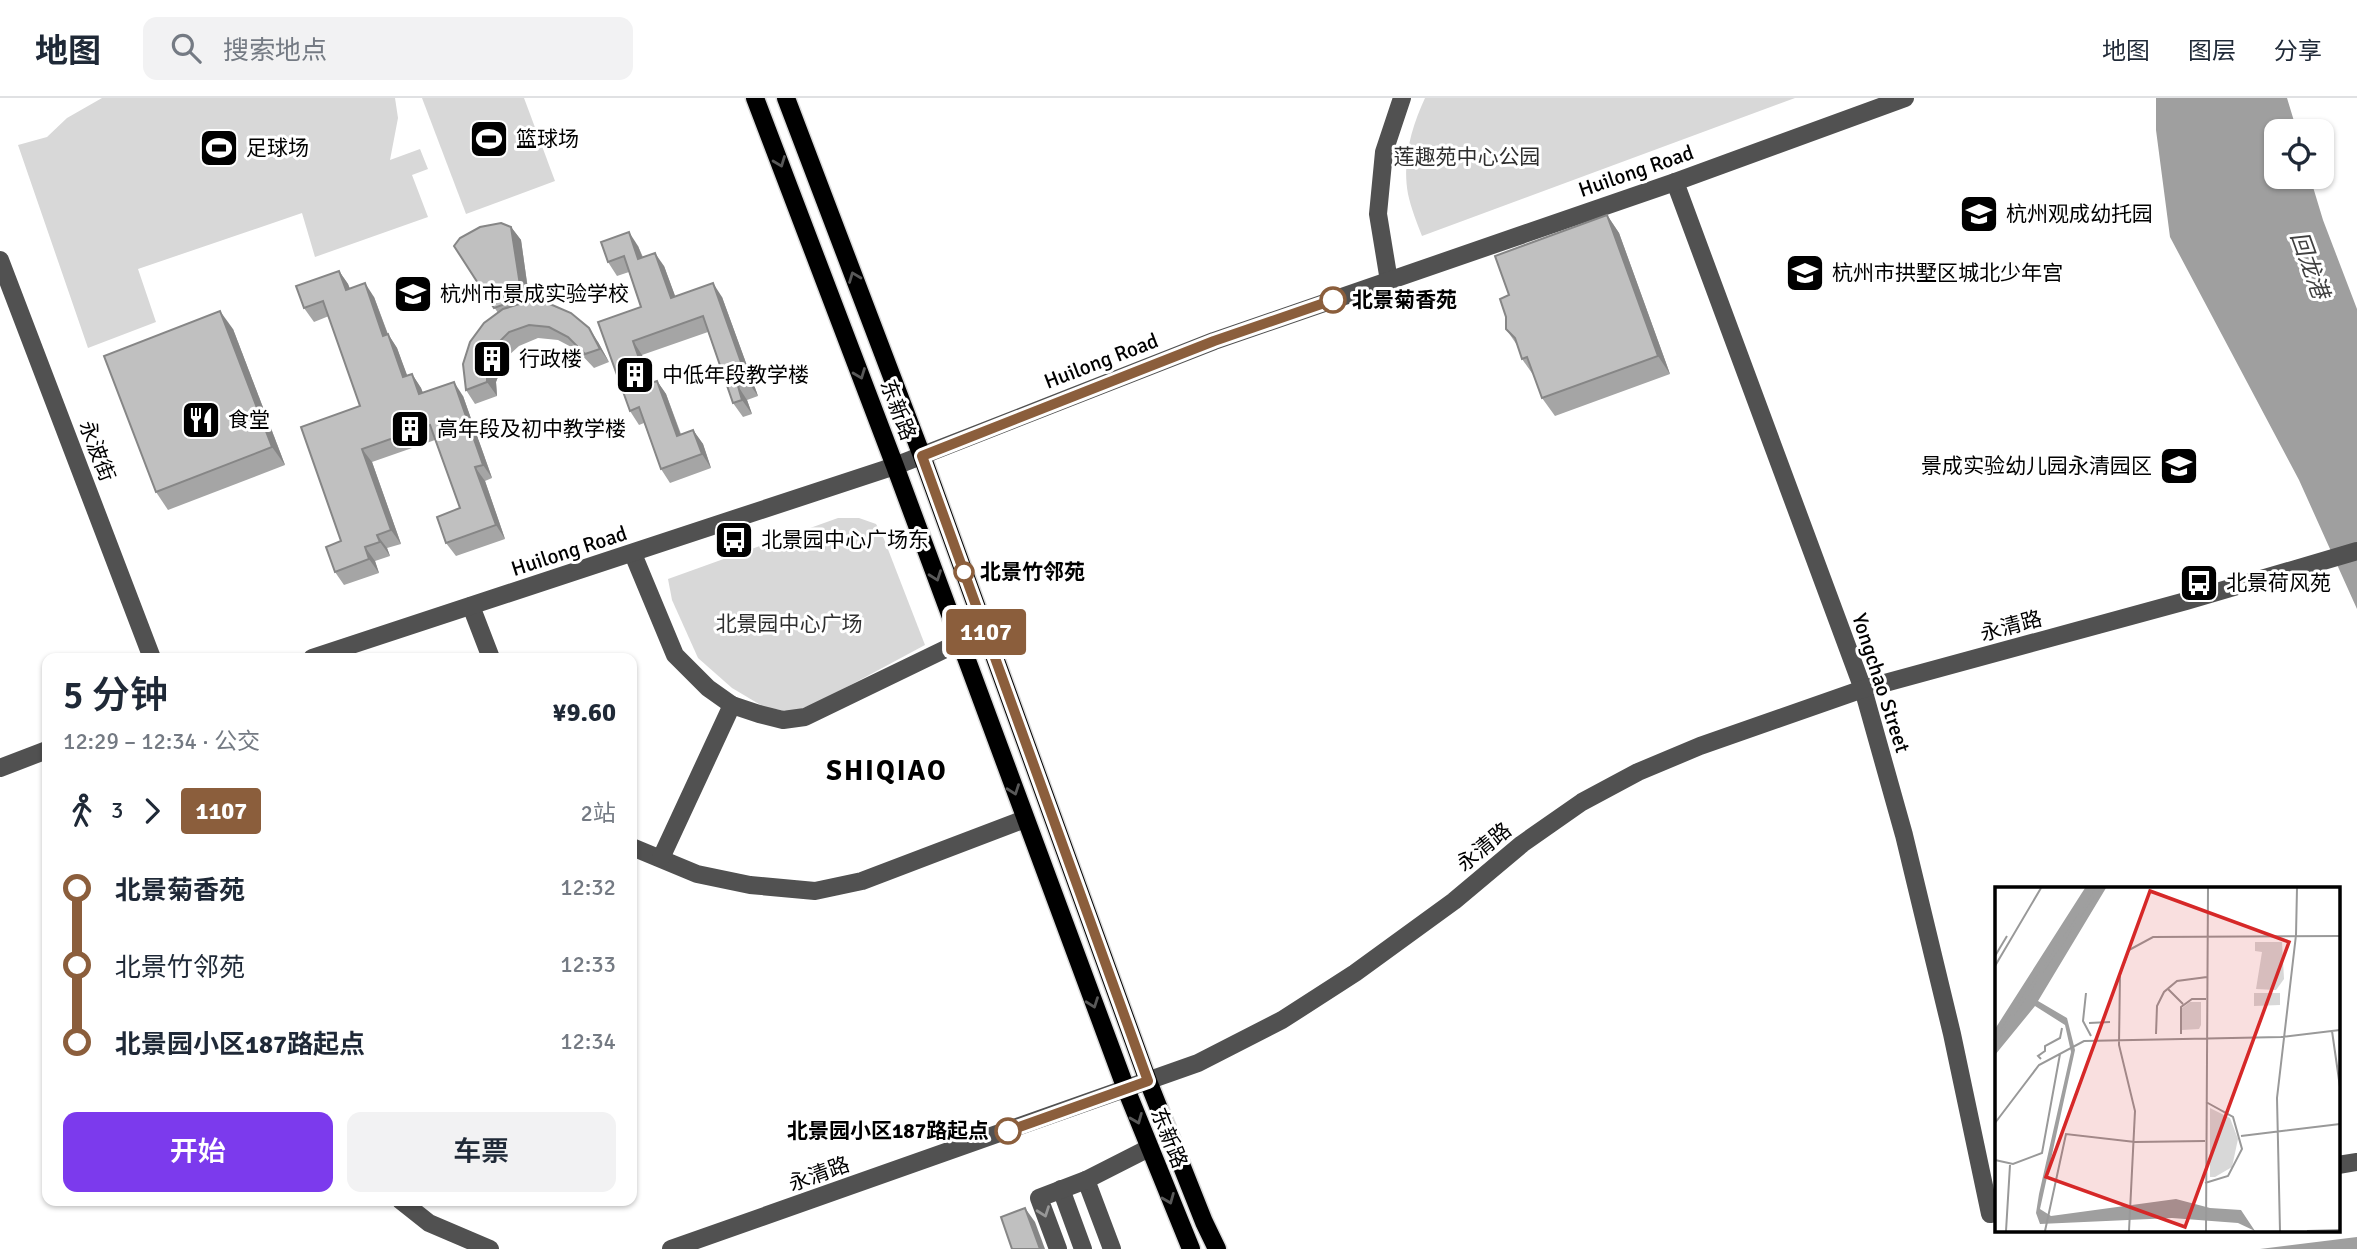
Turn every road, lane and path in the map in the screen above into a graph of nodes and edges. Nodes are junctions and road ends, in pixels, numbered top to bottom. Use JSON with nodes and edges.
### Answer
{"nodes":[{"id":1,"x":755,"y":98,"type":"edge"},
{"id":2,"x":786,"y":98,"type":"edge"},
{"id":3,"x":1402,"y":98,"type":"edge"},
{"id":4,"x":1905,"y":98,"type":"edge"},
{"id":5,"x":1675,"y":182,"type":"junction"},
{"id":6,"x":0,"y":260,"type":"edge"},
{"id":7,"x":1389,"y":281,"type":"junction"},
{"id":8,"x":922,"y":456,"type":"junction"},
{"id":9,"x":895,"y":466,"type":"junction"},
{"id":10,"x":2357,"y":551,"type":"edge"},
{"id":11,"x":633,"y":554,"type":"junction"},
{"id":12,"x":471,"y":606,"type":"junction"},
{"id":13,"x":961,"y":642,"type":"junction"},
{"id":14,"x":150,"y":653,"type":"edge"},
{"id":15,"x":327,"y":653,"type":"edge"},
{"id":16,"x":489,"y":653,"type":"edge"},
{"id":17,"x":1863,"y":690,"type":"junction"},
{"id":18,"x":733,"y":705,"type":"junction"},
{"id":19,"x":42,"y":752,"type":"edge"},
{"id":20,"x":0,"y":768,"type":"edge"},
{"id":21,"x":1025,"y":819,"type":"junction"},
{"id":22,"x":637,"y":849,"type":"edge"},
{"id":23,"x":661,"y":858,"type":"junction"},
{"id":24,"x":1148,"y":1081,"type":"junction"},
{"id":25,"x":1126,"y":1089,"type":"junction"},
{"id":26,"x":1149,"y":1148,"type":"junction"},
{"id":27,"x":1086,"y":1180,"type":"junction"},
{"id":28,"x":1061,"y":1189,"type":"junction"},
{"id":29,"x":408,"y":1206,"type":"edge"},
{"id":30,"x":1993,"y":1213,"type":"edge"},
{"id":31,"x":490,"y":1249,"type":"edge"},
{"id":32,"x":671,"y":1249,"type":"edge"},
{"id":33,"x":1058,"y":1249,"type":"edge"},
{"id":34,"x":1083,"y":1249,"type":"edge"},
{"id":35,"x":1112,"y":1249,"type":"edge"},
{"id":36,"x":1191,"y":1249,"type":"edge"},
{"id":37,"x":1217,"y":1249,"type":"edge"}],
"edges":[{"from":1,"to":9,"type":"main road","name":"东新路","one_way":true},
{"from":8,"to":2,"type":"main road","name":"东新路","one_way":true},
{"from":3,"to":7,"type":"street"},
{"from":4,"to":5,"type":"street","name":"Huilong Road"},
{"from":5,"to":7,"type":"street","name":"Huilong Road"},
{"from":5,"to":17,"type":"street","name":"Yongchao Street"},
{"from":6,"to":14,"type":"street","name":"永波街"},
{"from":7,"to":8,"type":"street","name":"Huilong Road"},
{"from":8,"to":9,"type":"street","name":"Huilong Road"},
{"from":8,"to":24,"type":"main road","name":"东新路"},
{"from":9,"to":11,"type":"street","name":"Huilong Road"},
{"from":9,"to":13,"type":"main road","name":"东新路","one_way":true},
{"from":10,"to":17,"type":"street","name":"永清路"},
{"from":11,"to":12,"type":"street","name":"Huilong Road"},
{"from":11,"to":18,"type":"street"},
{"from":12,"to":15,"type":"street","name":"Huilong Road"},
{"from":12,"to":16,"type":"street"},
{"from":13,"to":18,"type":"street"},
{"from":13,"to":21,"type":"main road","name":"东新路","one_way":true},
{"from":17,"to":24,"type":"street","name":"永清路"},
{"from":17,"to":30,"type":"street","name":"Yongchao Street"},
{"from":18,"to":23,"type":"street"},
{"from":19,"to":20,"type":"street"},
{"from":21,"to":23,"type":"street"},
{"from":21,"to":25,"type":"main road","name":"东新路","one_way":true},
{"from":22,"to":23,"type":"street"},
{"from":24,"to":25,"type":"street","name":"永清路"},
{"from":24,"to":37,"type":"main road","name":"东新路"},
{"from":25,"to":26,"type":"main road","name":"东新路","one_way":true},
{"from":25,"to":32,"type":"street","name":"永清路"},
{"from":26,"to":27,"type":"street"},
{"from":26,"to":36,"type":"main road","name":"东新路","one_way":true},
{"from":27,"to":28,"type":"street"},
{"from":27,"to":35,"type":"street"},
{"from":28,"to":33,"type":"street","one_way":true},
{"from":28,"to":34,"type":"street"},
{"from":29,"to":31,"type":"street"}]}
